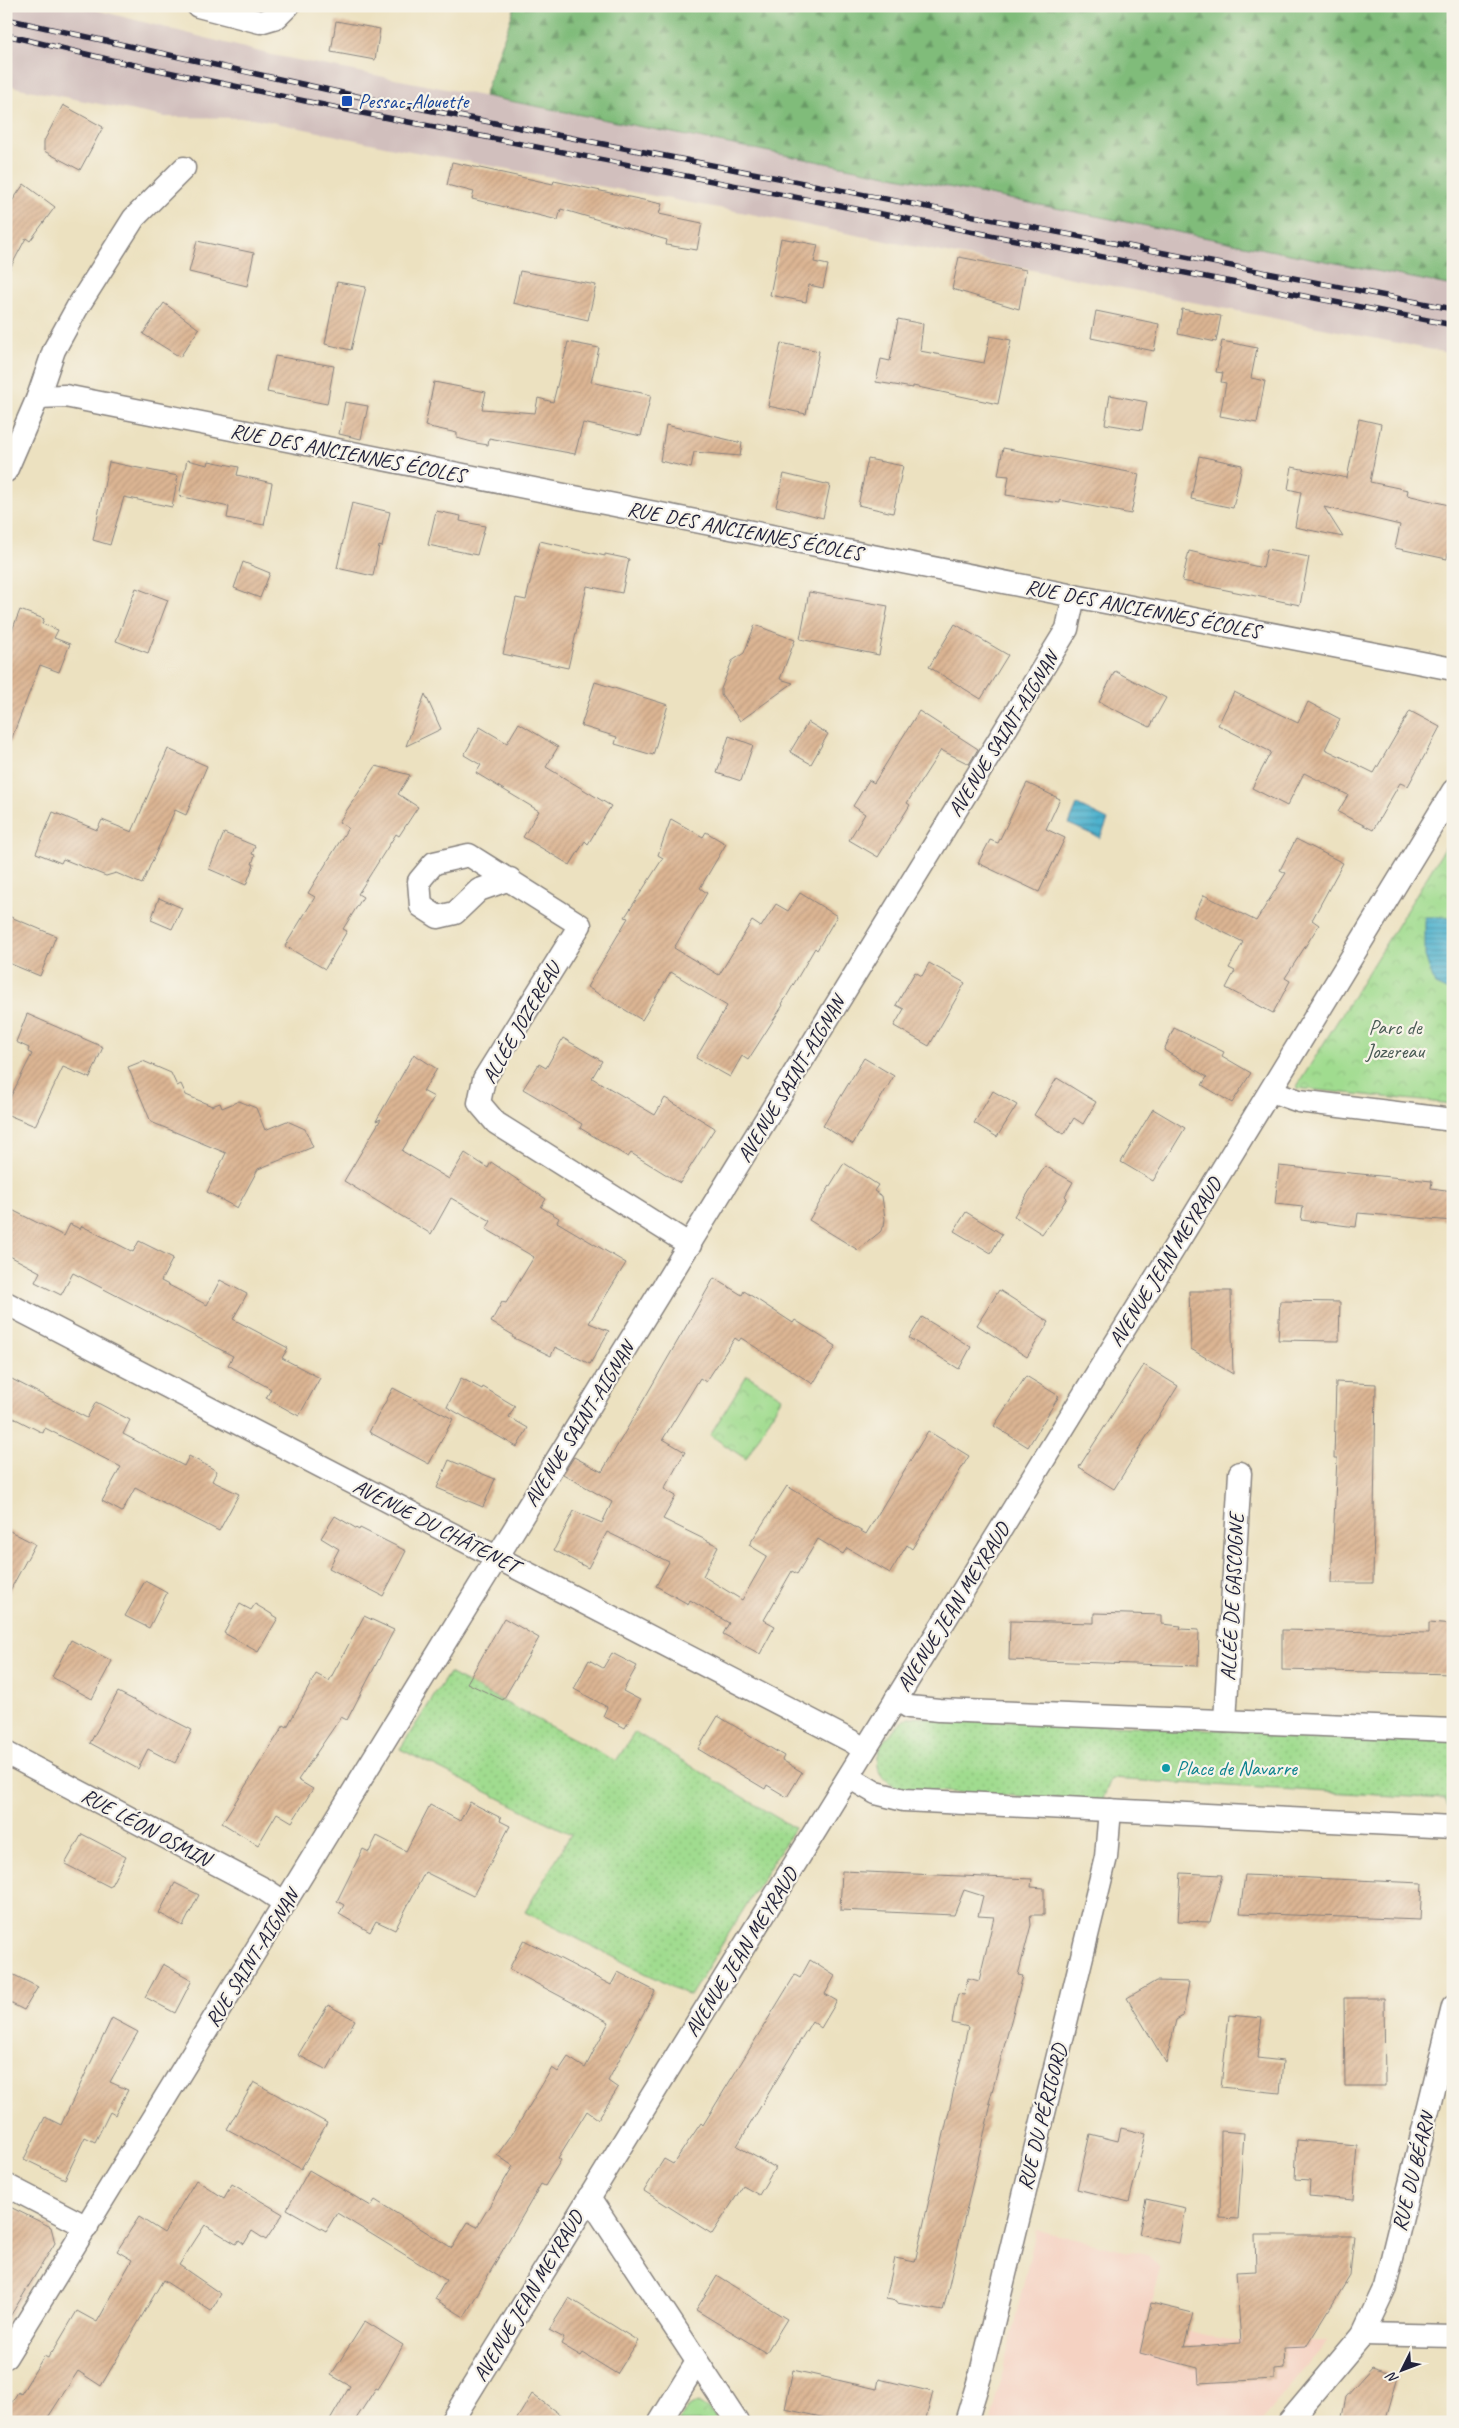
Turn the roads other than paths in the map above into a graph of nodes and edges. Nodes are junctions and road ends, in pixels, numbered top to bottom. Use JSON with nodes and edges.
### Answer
{"nodes":[{"id":1,"x":198,"y":6,"type":"edge"},
{"id":2,"x":283,"y":11,"type":"edge"},
{"id":3,"x":184,"y":168,"type":"dead end"},
{"id":4,"x":38,"y":397,"type":"junction"},
{"id":5,"x":6,"y":471,"type":"edge"},
{"id":6,"x":1074,"y":596,"type":"junction"},
{"id":7,"x":1453,"y":669,"type":"edge"},
{"id":8,"x":1453,"y":791,"type":"edge"},
{"id":9,"x":510,"y":879,"type":"dead end"},
{"id":10,"x":1270,"y":1091,"type":"junction"},
{"id":11,"x":1453,"y":1120,"type":"edge"},
{"id":12,"x":690,"y":1245,"type":"junction"},
{"id":13,"x":6,"y":1303,"type":"edge"},
{"id":14,"x":1240,"y":1473,"type":"dead end"},
{"id":15,"x":498,"y":1558,"type":"junction"},
{"id":16,"x":896,"y":1699,"type":"junction"},
{"id":17,"x":1225,"y":1721,"type":"junction"},
{"id":18,"x":1453,"y":1730,"type":"edge"},
{"id":19,"x":864,"y":1750,"type":"junction"},
{"id":20,"x":6,"y":1753,"type":"edge"},
{"id":21,"x":849,"y":1777,"type":"junction"},
{"id":22,"x":1110,"y":1810,"type":"junction"},
{"id":23,"x":1453,"y":1827,"type":"edge"},
{"id":24,"x":285,"y":1903,"type":"junction"},
{"id":25,"x":1453,"y":2007,"type":"edge"},
{"id":26,"x":6,"y":2185,"type":"edge"},
{"id":27,"x":588,"y":2196,"type":"junction"},
{"id":28,"x":86,"y":2227,"type":"junction"},
{"id":29,"x":1364,"y":2334,"type":"junction"},
{"id":30,"x":1453,"y":2336,"type":"edge"},
{"id":31,"x":6,"y":2357,"type":"edge"},
{"id":32,"x":697,"y":2362,"type":"junction"},
{"id":33,"x":451,"y":2422,"type":"edge"},
{"id":34,"x":660,"y":2422,"type":"edge"},
{"id":35,"x":737,"y":2422,"type":"edge"},
{"id":36,"x":966,"y":2422,"type":"edge"},
{"id":37,"x":1289,"y":2422,"type":"edge"}],
"edges":[{"from":1,"to":2,"type":"street"},
{"from":3,"to":4,"type":"street"},
{"from":4,"to":5,"type":"street"},
{"from":4,"to":6,"type":"street","name":"RUE DES ANCIENNES ÉCOLES"},
{"from":6,"to":7,"type":"street","name":"RUE DES ANCIENNES ÉCOLES"},
{"from":6,"to":12,"type":"street","name":"AVENUE SAINT-AIGNAN"},
{"from":8,"to":10,"type":"street","name":"AVENUE JEAN MEYRAUD"},
{"from":9,"to":12,"type":"street","name":"ALLÉE JOZEREAU"},
{"from":10,"to":11,"type":"street"},
{"from":10,"to":16,"type":"street","name":"AVENUE JEAN MEYRAUD"},
{"from":12,"to":15,"type":"street","name":"AVENUE SAINT-AIGNAN"},
{"from":13,"to":15,"type":"street","name":"AVENUE DU CHÂTENET"},
{"from":14,"to":17,"type":"street","name":"ALLÉE DE GASCOGNE"},
{"from":15,"to":19,"type":"street","name":"AVENUE DU CHÂTENET"},
{"from":15,"to":24,"type":"street","name":"RUE SAINT-AIGNAN"},
{"from":16,"to":17,"type":"street"},
{"from":16,"to":19,"type":"street","name":"AVENUE JEAN MEYRAUD"},
{"from":17,"to":18,"type":"street"},
{"from":19,"to":21,"type":"street","name":"AVENUE JEAN MEYRAUD"},
{"from":20,"to":24,"type":"street","name":"RUE LÉON OSMIN"},
{"from":21,"to":22,"type":"street"},
{"from":21,"to":27,"type":"street","name":"AVENUE JEAN MEYRAUD"},
{"from":22,"to":23,"type":"street"},
{"from":22,"to":36,"type":"street","name":"RUE DU PÉRIGORD"},
{"from":24,"to":28,"type":"street","name":"RUE SAINT-AIGNAN"},
{"from":25,"to":29,"type":"street","name":"RUE DU BÉARN"},
{"from":26,"to":28,"type":"street"},
{"from":27,"to":32,"type":"street"},
{"from":27,"to":33,"type":"street","name":"AVENUE JEAN MEYRAUD"},
{"from":28,"to":31,"type":"street","name":"RUE SAINT-AIGNAN"},
{"from":29,"to":30,"type":"street"},
{"from":29,"to":37,"type":"street","name":"RUE DU BÉARN"},
{"from":32,"to":34,"type":"street"},
{"from":32,"to":35,"type":"street"}]}
